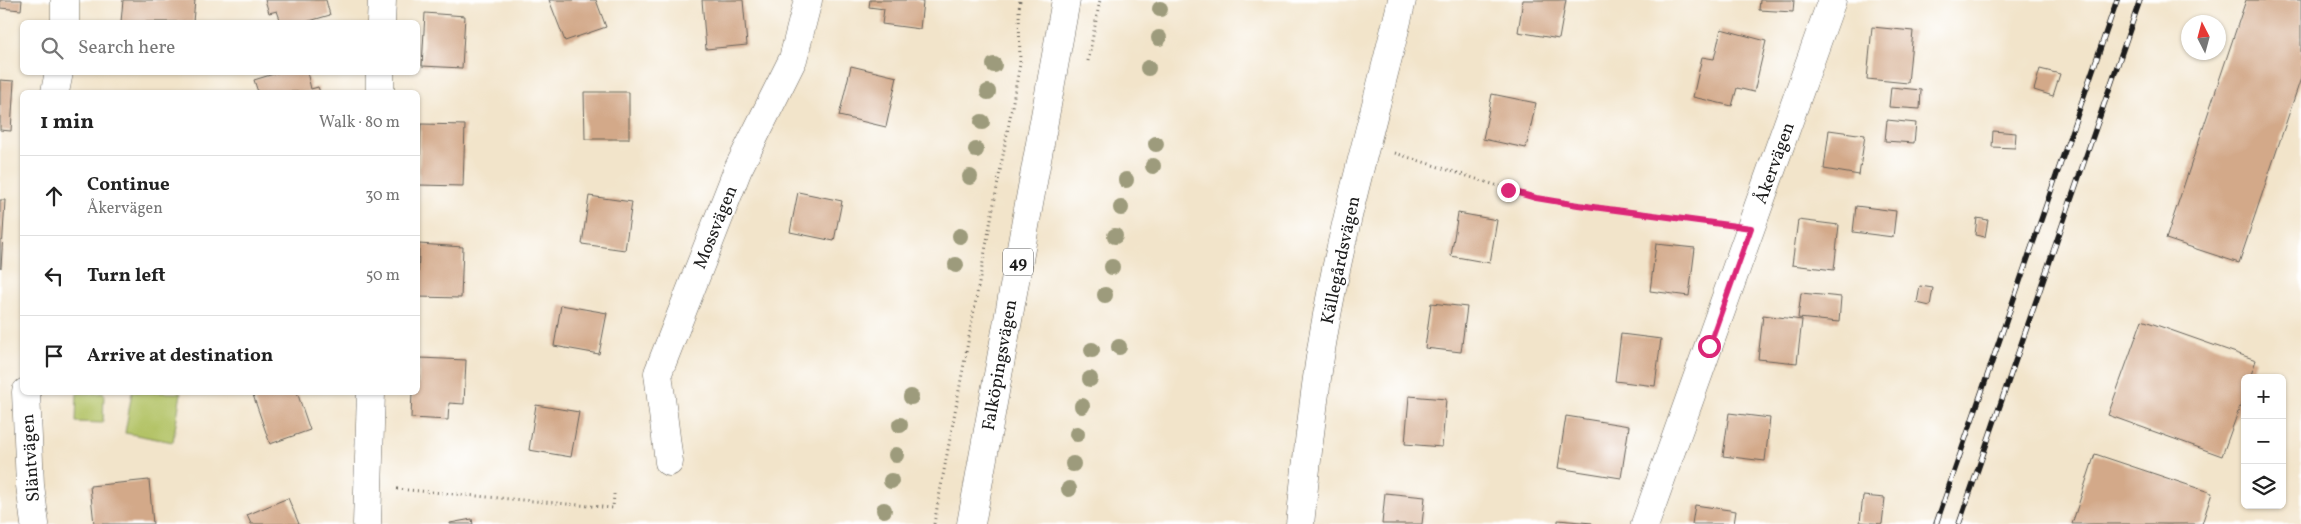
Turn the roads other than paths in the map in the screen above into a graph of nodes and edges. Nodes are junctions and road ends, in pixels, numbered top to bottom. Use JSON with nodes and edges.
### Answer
{"nodes":[{"id":1,"x":65,"y":0,"type":"edge"},
{"id":2,"x":382,"y":0,"type":"edge"},
{"id":3,"x":808,"y":0,"type":"edge"},
{"id":4,"x":1066,"y":0,"type":"edge"},
{"id":5,"x":1402,"y":0,"type":"edge"},
{"id":6,"x":1832,"y":0,"type":"edge"},
{"id":7,"x":65,"y":20,"type":"edge"},
{"id":8,"x":381,"y":20,"type":"edge"},
{"id":9,"x":58,"y":75,"type":"edge"},
{"id":10,"x":380,"y":75,"type":"edge"},
{"id":11,"x":55,"y":90,"type":"edge"},
{"id":12,"x":380,"y":90,"type":"edge"},
{"id":13,"x":26,"y":395,"type":"edge"},
{"id":14,"x":371,"y":395,"type":"edge"},
{"id":15,"x":669,"y":462,"type":"dead end"},
{"id":16,"x":35,"y":524,"type":"edge"},
{"id":17,"x":367,"y":524,"type":"edge"},
{"id":18,"x":971,"y":524,"type":"edge"},
{"id":19,"x":1300,"y":524,"type":"edge"},
{"id":20,"x":1645,"y":524,"type":"edge"}],
"edges":[{"from":1,"to":7,"type":"street"},
{"from":2,"to":8,"type":"street"},
{"from":3,"to":15,"type":"street","name":"Mossvägen"},
{"from":4,"to":18,"type":"street","name":"Falköpingsvägen","number":"49"},
{"from":5,"to":19,"type":"street","name":"Källegårdsvägen"},
{"from":6,"to":20,"type":"street","name":"Åkervägen"},
{"from":9,"to":11,"type":"street"},
{"from":10,"to":12,"type":"street"},
{"from":13,"to":16,"type":"street","name":"Släntvägen"},
{"from":14,"to":17,"type":"street"}]}
